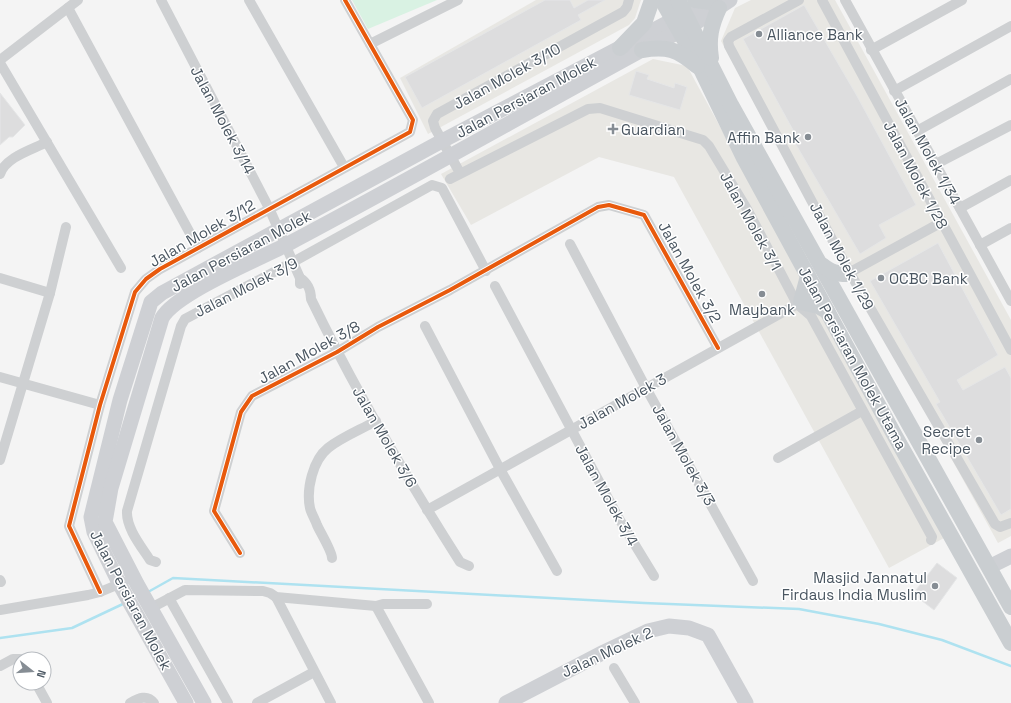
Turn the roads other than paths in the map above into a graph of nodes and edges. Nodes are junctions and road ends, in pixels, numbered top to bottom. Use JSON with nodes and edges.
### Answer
{"nodes":[{"id":1,"x":78,"y":0,"type":"edge"},
{"id":2,"x":161,"y":0,"type":"edge"},
{"id":3,"x":249,"y":0,"type":"edge"},
{"id":4,"x":345,"y":0,"type":"edge"},
{"id":5,"x":458,"y":0,"type":"edge"},
{"id":6,"x":629,"y":0,"type":"edge"},
{"id":7,"x":652,"y":0,"type":"edge"},
{"id":8,"x":662,"y":0,"type":"edge"},
{"id":9,"x":695,"y":0,"type":"edge"},
{"id":10,"x":799,"y":0,"type":"edge"},
{"id":11,"x":822,"y":0,"type":"edge"},
{"id":12,"x":845,"y":0,"type":"edge"},
{"id":13,"x":962,"y":0,"type":"edge"},
{"id":14,"x":719,"y":2,"type":"edge"},
{"id":15,"x":68,"y":8,"type":"junction"},
{"id":16,"x":681,"y":18,"type":"edge"},
{"id":17,"x":1011,"y":26,"type":"edge"},
{"id":18,"x":370,"y":44,"type":"junction"},
{"id":19,"x":620,"y":48,"type":"junction"},
{"id":20,"x":642,"y":50,"type":"junction"},
{"id":21,"x":871,"y":50,"type":"junction"},
{"id":22,"x":0,"y":60,"type":"edge"},
{"id":23,"x":0,"y":63,"type":"edge"},
{"id":24,"x":707,"y":68,"type":"junction"},
{"id":25,"x":1011,"y":79,"type":"edge"},
{"id":26,"x":894,"y":91,"type":"junction"},
{"id":27,"x":1011,"y":125,"type":"edge"},
{"id":28,"x":917,"y":132,"type":"junction"},
{"id":29,"x":442,"y":141,"type":"junction"},
{"id":30,"x":47,"y":142,"type":"junction"},
{"id":31,"x":449,"y":155,"type":"junction"},
{"id":32,"x":936,"y":164,"type":"junction"},
{"id":33,"x":344,"y":167,"type":"junction"},
{"id":34,"x":460,"y":173,"type":"junction"},
{"id":35,"x":0,"y":174,"type":"edge"},
{"id":36,"x":450,"y":179,"type":"dead end"},
{"id":37,"x":1011,"y":180,"type":"edge"},
{"id":38,"x":269,"y":208,"type":"junction"},
{"id":39,"x":960,"y":208,"type":"junction"},
{"id":40,"x":942,"y":222,"type":"junction"},
{"id":41,"x":66,"y":227,"type":"dead end"},
{"id":42,"x":1011,"y":228,"type":"edge"},
{"id":43,"x":279,"y":230,"type":"junction"},
{"id":44,"x":286,"y":244,"type":"junction"},
{"id":45,"x":570,"y":244,"type":"dead end"},
{"id":46,"x":980,"y":245,"type":"junction"},
{"id":47,"x":198,"y":248,"type":"junction"},
{"id":48,"x":293,"y":262,"type":"junction"},
{"id":49,"x":821,"y":264,"type":"junction"},
{"id":50,"x":121,"y":268,"type":"dead end"},
{"id":51,"x":486,"y":270,"type":"junction"},
{"id":52,"x":849,"y":273,"type":"junction"},
{"id":53,"x":808,"y":276,"type":"junction"},
{"id":54,"x":0,"y":278,"type":"edge"},
{"id":55,"x":832,"y":284,"type":"junction"},
{"id":56,"x":495,"y":286,"type":"dead end"},
{"id":57,"x":1008,"y":286,"type":"edge"},
{"id":58,"x":816,"y":292,"type":"junction"},
{"id":59,"x":50,"y":293,"type":"junction"},
{"id":60,"x":840,"y":298,"type":"junction"},
{"id":61,"x":1011,"y":301,"type":"edge"},
{"id":62,"x":799,"y":303,"type":"junction"},
{"id":63,"x":827,"y":311,"type":"junction"},
{"id":64,"x":425,"y":326,"type":"dead end"},
{"id":65,"x":718,"y":348,"type":"junction"},
{"id":66,"x":1011,"y":350,"type":"edge"},
{"id":67,"x":336,"y":352,"type":"junction"},
{"id":68,"x":0,"y":377,"type":"edge"},
{"id":69,"x":23,"y":384,"type":"junction"},
{"id":70,"x":646,"y":388,"type":"junction"},
{"id":71,"x":100,"y":405,"type":"junction"},
{"id":72,"x":862,"y":411,"type":"junction"},
{"id":73,"x":376,"y":421,"type":"junction"},
{"id":74,"x":571,"y":430,"type":"junction"},
{"id":75,"x":778,"y":458,"type":"dead end"},
{"id":76,"x":0,"y":460,"type":"edge"},
{"id":77,"x":500,"y":469,"type":"junction"},
{"id":78,"x":427,"y":510,"type":"junction"},
{"id":79,"x":1011,"y":524,"type":"edge"},
{"id":80,"x":931,"y":540,"type":"dead end"},
{"id":81,"x":240,"y":553,"type":"dead end"},
{"id":82,"x":332,"y":558,"type":"dead end"},
{"id":83,"x":1010,"y":559,"type":"edge"},
{"id":84,"x":156,"y":562,"type":"dead end"},
{"id":85,"x":469,"y":566,"type":"dead end"},
{"id":86,"x":989,"y":567,"type":"junction"},
{"id":87,"x":557,"y":571,"type":"dead end"},
{"id":88,"x":654,"y":576,"type":"dead end"},
{"id":89,"x":135,"y":580,"type":"junction"},
{"id":90,"x":753,"y":581,"type":"dead end"},
{"id":91,"x":122,"y":588,"type":"junction"},
{"id":92,"x":100,"y":592,"type":"junction"},
{"id":93,"x":276,"y":597,"type":"junction"},
{"id":94,"x":169,"y":598,"type":"junction"},
{"id":95,"x":427,"y":604,"type":"dead end"},
{"id":96,"x":149,"y":606,"type":"junction"},
{"id":97,"x":376,"y":606,"type":"junction"},
{"id":98,"x":1011,"y":607,"type":"edge"},
{"id":99,"x":0,"y":610,"type":"edge"},
{"id":100,"x":1011,"y":643,"type":"edge"},
{"id":101,"x":12,"y":660,"type":"edge"},
{"id":102,"x":0,"y":666,"type":"edge"},
{"id":103,"x":614,"y":668,"type":"dead end"},
{"id":104,"x":314,"y":672,"type":"junction"},
{"id":105,"x":40,"y":691,"type":"edge"},
{"id":106,"x":47,"y":703,"type":"edge"},
{"id":107,"x":130,"y":703,"type":"edge"},
{"id":108,"x":154,"y":703,"type":"edge"},
{"id":109,"x":186,"y":703,"type":"edge"},
{"id":110,"x":204,"y":703,"type":"edge"},
{"id":111,"x":228,"y":703,"type":"edge"},
{"id":112,"x":257,"y":703,"type":"edge"},
{"id":113,"x":331,"y":703,"type":"edge"},
{"id":114,"x":429,"y":703,"type":"edge"},
{"id":115,"x":506,"y":703,"type":"edge"},
{"id":116,"x":635,"y":703,"type":"edge"},
{"id":117,"x":746,"y":703,"type":"edge"}],
"edges":[{"from":1,"to":15,"type":"street"},
{"from":2,"to":38,"type":"street","name":"Jalan Molek 3/14"},
{"from":3,"to":33,"type":"street"},
{"from":4,"to":18,"type":"street","name":"Jalan Molek 3/12"},
{"from":5,"to":18,"type":"street"},
{"from":6,"to":29,"type":"street","name":"Jalan Molek 3/10"},
{"from":7,"to":19,"type":"main road"},
{"from":8,"to":16,"type":"main road"},
{"from":9,"to":14,"type":"main road"},
{"from":10,"to":52,"type":"street","name":"Jalan Molek 1/29"},
{"from":11,"to":40,"type":"street","name":"Jalan Molek 1/28"},
{"from":12,"to":21,"type":"street","name":"Jalan Molek 1/34"},
{"from":13,"to":21,"type":"street"},
{"from":14,"to":16,"type":"main road","name":"Jalan Persiaran Molek"},
{"from":14,"to":24,"type":"main road"},
{"from":15,"to":22,"type":"street"},
{"from":15,"to":47,"type":"street"},
{"from":16,"to":19,"type":"main road","name":"Jalan Persiaran Molek"},
{"from":16,"to":20,"type":"main road","name":"Jalan Persiaran Molek"},
{"from":16,"to":24,"type":"main road"},
{"from":17,"to":26,"type":"street"},
{"from":18,"to":33,"type":"street","name":"Jalan Molek 3/12"},
{"from":19,"to":29,"type":"main road","name":"Jalan Persiaran Molek"},
{"from":20,"to":24,"type":"main road"},
{"from":20,"to":31,"type":"main road","name":"Jalan Persiaran Molek"},
{"from":21,"to":26,"type":"street","name":"Jalan Molek 1/34"},
{"from":23,"to":30,"type":"street"},
{"from":24,"to":49,"type":"main road","name":"Jalan Persiaran Molek Utama"},
{"from":24,"to":53,"type":"main road","name":"Jalan Persiaran Molek Utama"},
{"from":25,"to":28,"type":"street"},
{"from":26,"to":28,"type":"street","name":"Jalan Molek 1/34"},
{"from":27,"to":32,"type":"street"},
{"from":28,"to":32,"type":"street","name":"Jalan Molek 1/34"},
{"from":29,"to":31,"type":"street","name":"Jalan Molek 3/10"},
{"from":29,"to":43,"type":"main road","name":"Jalan Persiaran Molek"},
{"from":30,"to":35,"type":"street"},
{"from":30,"to":50,"type":"street"},
{"from":31,"to":34,"type":"street","name":"Jalan Molek 3/10"},
{"from":31,"to":44,"type":"main road","name":"Jalan Persiaran Molek"},
{"from":32,"to":39,"type":"street","name":"Jalan Molek 1/34"},
{"from":33,"to":38,"type":"street","name":"Jalan Molek 3/12"},
{"from":34,"to":36,"type":"street","name":"Jalan Molek 3/1"},
{"from":34,"to":62,"type":"street","name":"Jalan Molek 3/1"},
{"from":37,"to":39,"type":"street"},
{"from":38,"to":43,"type":"street","name":"Jalan Molek 3/14"},
{"from":38,"to":47,"type":"street","name":"Jalan Molek 3/12"},
{"from":39,"to":46,"type":"street","name":"Jalan Molek 1/34"},
{"from":40,"to":52,"type":"street"},
{"from":40,"to":66,"type":"street","name":"Jalan Molek 1/28"},
{"from":41,"to":59,"type":"street"},
{"from":42,"to":46,"type":"street"},
{"from":43,"to":44,"type":"street","name":"Jalan Molek 3/14"},
{"from":43,"to":91,"type":"main road","name":"Jalan Persiaran Molek"},
{"from":44,"to":48,"type":"street","name":"Jalan Molek 3/14"},
{"from":44,"to":89,"type":"main road","name":"Jalan Persiaran Molek"},
{"from":45,"to":70,"type":"street","name":"Jalan Molek 3/3"},
{"from":46,"to":57,"type":"street","name":"Jalan Molek 1/34"},
{"from":47,"to":71,"type":"street","name":"Jalan Molek 3/12"},
{"from":48,"to":51,"type":"street","name":"Jalan Molek 3/9"},
{"from":48,"to":67,"type":"street","name":"Jalan Molek 3/6"},
{"from":48,"to":84,"type":"street","name":"Jalan Molek 3/9"},
{"from":49,"to":52,"type":"main road"},
{"from":49,"to":55,"type":"main road","name":"Jalan Persiaran Molek Utama"},
{"from":49,"to":58,"type":"main road"},
{"from":51,"to":65,"type":"street","name":"Jalan Molek 3/2"},
{"from":51,"to":67,"type":"street","name":"Jalan Molek 3/8"},
{"from":52,"to":55,"type":"street"},
{"from":52,"to":60,"type":"main road"},
{"from":52,"to":79,"type":"street","name":"Jalan Molek 1/29"},
{"from":53,"to":58,"type":"main road","name":"Jalan Persiaran Molek Utama"},
{"from":53,"to":62,"type":"main road"},
{"from":54,"to":59,"type":"street"},
{"from":55,"to":60,"type":"main road","name":"Jalan Persiaran Molek Utama"},
{"from":55,"to":63,"type":"main road"},
{"from":56,"to":74,"type":"street","name":"Jalan Molek 3/4"},
{"from":57,"to":61,"type":"street","name":"Jalan Molek 1/34"},
{"from":58,"to":62,"type":"street","name":"Jalan Molek 3"},
{"from":58,"to":63,"type":"main road","name":"Jalan Persiaran Molek Utama"},
{"from":59,"to":69,"type":"street"},
{"from":60,"to":86,"type":"main road","name":"Jalan Persiaran Molek Utama"},
{"from":62,"to":63,"type":"main road"},
{"from":62,"to":65,"type":"street","name":"Jalan Molek 3"},
{"from":62,"to":72,"type":"street","name":"Jalan Molek 3/1"},
{"from":63,"to":100,"type":"main road","name":"Jalan Persiaran Molek Utama"},
{"from":64,"to":77,"type":"street"},
{"from":65,"to":70,"type":"street","name":"Jalan Molek 3"},
{"from":67,"to":73,"type":"street","name":"Jalan Molek 3/6"},
{"from":67,"to":81,"type":"street","name":"Jalan Molek 3/8"},
{"from":68,"to":69,"type":"street"},
{"from":69,"to":71,"type":"street"},
{"from":69,"to":76,"type":"street"},
{"from":70,"to":74,"type":"street","name":"Jalan Molek 3"},
{"from":70,"to":90,"type":"street","name":"Jalan Molek 3/3"},
{"from":71,"to":92,"type":"street","name":"Jalan Molek 3/12"},
{"from":72,"to":75,"type":"street"},
{"from":72,"to":80,"type":"street","name":"Jalan Molek 3/1"},
{"from":73,"to":78,"type":"street","name":"Jalan Molek 3/6"},
{"from":73,"to":82,"type":"street"},
{"from":74,"to":77,"type":"street","name":"Jalan Molek 3"},
{"from":74,"to":88,"type":"street","name":"Jalan Molek 3/4"},
{"from":77,"to":78,"type":"street","name":"Jalan Molek 3"},
{"from":77,"to":87,"type":"street"},
{"from":78,"to":85,"type":"street","name":"Jalan Molek 3/6"},
{"from":83,"to":86,"type":"main road"},
{"from":86,"to":98,"type":"main road","name":"Jalan Persiaran Molek Utama"},
{"from":89,"to":91,"type":"street"},
{"from":89,"to":96,"type":"main road","name":"Jalan Persiaran Molek"},
{"from":91,"to":92,"type":"street"},
{"from":91,"to":109,"type":"main road","name":"Jalan Persiaran Molek"},
{"from":92,"to":99,"type":"street"},
{"from":93,"to":94,"type":"street"},
{"from":93,"to":97,"type":"street"},
{"from":93,"to":104,"type":"street"},
{"from":94,"to":96,"type":"street"},
{"from":94,"to":111,"type":"street"},
{"from":95,"to":97,"type":"street"},
{"from":96,"to":110,"type":"main road","name":"Jalan Persiaran Molek"},
{"from":97,"to":114,"type":"street"},
{"from":101,"to":102,"type":"street"},
{"from":103,"to":116,"type":"street"},
{"from":104,"to":112,"type":"street"},
{"from":104,"to":113,"type":"street"},
{"from":105,"to":106,"type":"street"},
{"from":107,"to":108,"type":"street"},
{"from":115,"to":117,"type":"main road","name":"Jalan Molek 2"}]}
